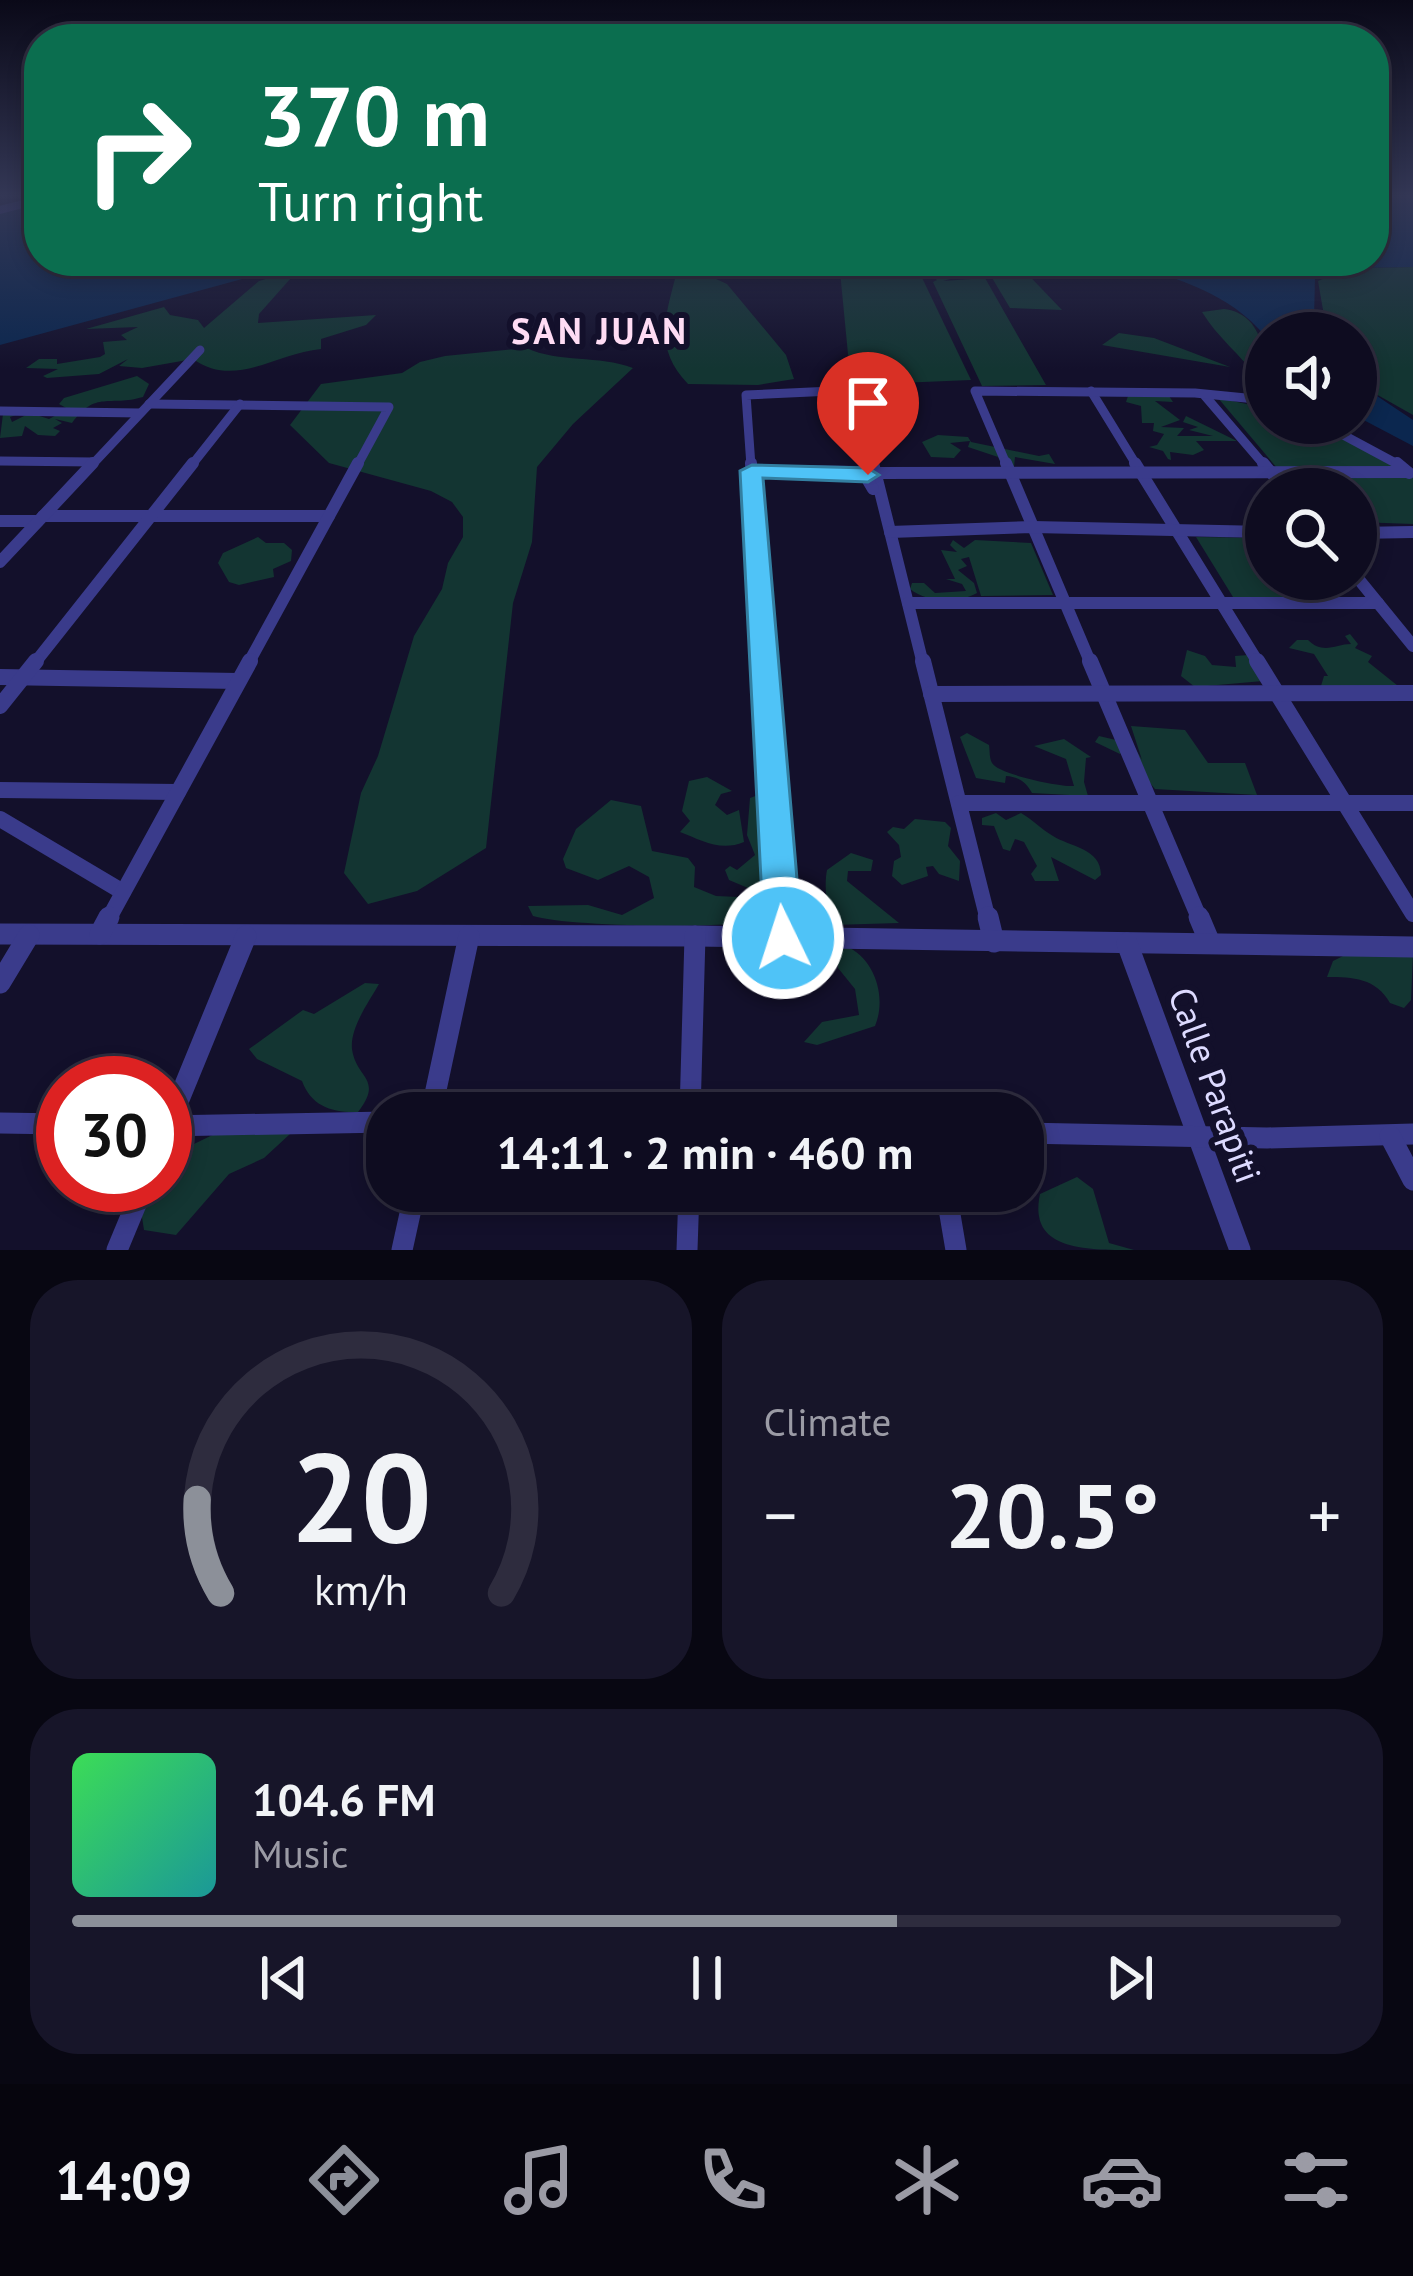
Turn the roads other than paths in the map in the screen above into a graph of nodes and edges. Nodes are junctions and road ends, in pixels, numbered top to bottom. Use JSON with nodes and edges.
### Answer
{"nodes":[{"id":1,"x":200,"y":350,"type":"dead end"},
{"id":2,"x":1091,"y":391,"type":"junction"},
{"id":3,"x":1205,"y":396,"type":"junction"},
{"id":4,"x":1245,"y":399,"type":"edge"},
{"id":5,"x":240,"y":404,"type":"junction"},
{"id":6,"x":144,"y":409,"type":"junction"},
{"id":7,"x":0,"y":412,"type":"edge"},
{"id":8,"x":1364,"y":444,"type":"edge"},
{"id":9,"x":0,"y":461,"type":"edge"},
{"id":10,"x":94,"y":462,"type":"junction"},
{"id":11,"x":1268,"y":468,"type":"edge"},
{"id":12,"x":1142,"y":469,"type":"junction"},
{"id":13,"x":1008,"y":470,"type":"junction"},
{"id":14,"x":752,"y":471,"type":"junction"},
{"id":15,"x":1245,"y":471,"type":"edge"},
{"id":16,"x":876,"y":472,"type":"junction"},
{"id":17,"x":1377,"y":474,"type":"edge"},
{"id":18,"x":1410,"y":474,"type":"edge"},
{"id":19,"x":151,"y":516,"type":"junction"},
{"id":20,"x":329,"y":516,"type":"junction"},
{"id":21,"x":40,"y":519,"type":"junction"},
{"id":22,"x":0,"y":520,"type":"edge"},
{"id":23,"x":888,"y":524,"type":"junction"},
{"id":24,"x":1033,"y":527,"type":"junction"},
{"id":25,"x":1180,"y":530,"type":"junction"},
{"id":26,"x":1245,"y":532,"type":"edge"},
{"id":27,"x":1377,"y":532,"type":"edge"},
{"id":28,"x":1413,"y":532,"type":"edge"},
{"id":29,"x":0,"y":562,"type":"edge"},
{"id":30,"x":1376,"y":600,"type":"edge"},
{"id":31,"x":1064,"y":601,"type":"junction"},
{"id":32,"x":1222,"y":601,"type":"junction"},
{"id":33,"x":908,"y":603,"type":"junction"},
{"id":34,"x":1378,"y":603,"type":"junction"},
{"id":35,"x":1413,"y":646,"type":"edge"},
{"id":36,"x":0,"y":676,"type":"edge"},
{"id":37,"x":23,"y":677,"type":"junction"},
{"id":38,"x":238,"y":681,"type":"junction"},
{"id":39,"x":1278,"y":693,"type":"junction"},
{"id":40,"x":1413,"y":693,"type":"edge"},
{"id":41,"x":931,"y":694,"type":"junction"},
{"id":42,"x":1104,"y":694,"type":"junction"},
{"id":43,"x":0,"y":706,"type":"edge"},
{"id":44,"x":0,"y":790,"type":"edge"},
{"id":45,"x":178,"y":792,"type":"junction"},
{"id":46,"x":1150,"y":802,"type":"junction"},
{"id":47,"x":959,"y":803,"type":"junction"},
{"id":48,"x":1346,"y":803,"type":"junction"},
{"id":49,"x":1413,"y":803,"type":"edge"},
{"id":50,"x":0,"y":819,"type":"edge"},
{"id":51,"x":123,"y":892,"type":"junction"},
{"id":52,"x":1413,"y":914,"type":"edge"},
{"id":53,"x":0,"y":934,"type":"edge"},
{"id":54,"x":100,"y":934,"type":"junction"},
{"id":55,"x":29,"y":935,"type":"junction"},
{"id":56,"x":246,"y":936,"type":"junction"},
{"id":57,"x":470,"y":936,"type":"junction"},
{"id":58,"x":695,"y":936,"type":"junction"},
{"id":59,"x":783,"y":938,"type":"junction"},
{"id":60,"x":994,"y":942,"type":"junction"},
{"id":61,"x":1127,"y":943,"type":"junction"},
{"id":62,"x":1210,"y":944,"type":"junction"},
{"id":63,"x":1413,"y":947,"type":"edge"},
{"id":64,"x":0,"y":983,"type":"edge"},
{"id":65,"x":192,"y":1066,"type":"edge"},
{"id":66,"x":436,"y":1092,"type":"edge"},
{"id":67,"x":691,"y":1092,"type":"edge"},
{"id":68,"x":366,"y":1123,"type":"edge"},
{"id":69,"x":0,"y":1124,"type":"edge"},
{"id":70,"x":36,"y":1124,"type":"edge"},
{"id":71,"x":192,"y":1127,"type":"edge"},
{"id":72,"x":1044,"y":1133,"type":"edge"},
{"id":73,"x":1198,"y":1134,"type":"junction"},
{"id":74,"x":1401,"y":1135,"type":"edge"},
{"id":75,"x":1413,"y":1180,"type":"edge"},
{"id":76,"x":133,"y":1212,"type":"edge"},
{"id":77,"x":410,"y":1212,"type":"edge"},
{"id":78,"x":688,"y":1212,"type":"edge"},
{"id":79,"x":950,"y":1212,"type":"edge"},
{"id":80,"x":117,"y":1250,"type":"edge"},
{"id":81,"x":402,"y":1250,"type":"edge"},
{"id":82,"x":687,"y":1250,"type":"edge"},
{"id":83,"x":956,"y":1250,"type":"edge"},
{"id":84,"x":1240,"y":1250,"type":"edge"}],
"edges":[{"from":1,"to":6,"type":"street"},
{"from":2,"to":3,"type":"street"},
{"from":2,"to":12,"type":"street"},
{"from":2,"to":13,"type":"street"},
{"from":3,"to":4,"type":"street"},
{"from":3,"to":11,"type":"street"},
{"from":5,"to":6,"type":"street"},
{"from":5,"to":19,"type":"street"},
{"from":5,"to":20,"type":"street"},
{"from":6,"to":7,"type":"street"},
{"from":6,"to":10,"type":"street"},
{"from":8,"to":18,"type":"street"},
{"from":9,"to":10,"type":"street"},
{"from":10,"to":21,"type":"street"},
{"from":12,"to":13,"type":"street"},
{"from":12,"to":15,"type":"street"},
{"from":12,"to":25,"type":"street"},
{"from":13,"to":16,"type":"street"},
{"from":13,"to":24,"type":"street"},
{"from":14,"to":16,"type":"street"},
{"from":14,"to":23,"type":"street"},
{"from":14,"to":59,"type":"street"},
{"from":16,"to":23,"type":"street"},
{"from":17,"to":18,"type":"street"},
{"from":19,"to":20,"type":"street"},
{"from":19,"to":21,"type":"street"},
{"from":19,"to":37,"type":"street"},
{"from":20,"to":38,"type":"street"},
{"from":21,"to":22,"type":"street"},
{"from":21,"to":29,"type":"street"},
{"from":23,"to":24,"type":"street"},
{"from":23,"to":33,"type":"street"},
{"from":24,"to":25,"type":"street"},
{"from":24,"to":31,"type":"street"},
{"from":25,"to":26,"type":"street"},
{"from":25,"to":32,"type":"street"},
{"from":27,"to":28,"type":"street"},
{"from":30,"to":34,"type":"street"},
{"from":31,"to":32,"type":"street"},
{"from":31,"to":33,"type":"street"},
{"from":31,"to":42,"type":"street"},
{"from":32,"to":34,"type":"street"},
{"from":32,"to":39,"type":"street"},
{"from":33,"to":41,"type":"street"},
{"from":34,"to":35,"type":"street"},
{"from":36,"to":37,"type":"street"},
{"from":37,"to":38,"type":"street"},
{"from":37,"to":43,"type":"street"},
{"from":38,"to":45,"type":"street"},
{"from":39,"to":40,"type":"street"},
{"from":39,"to":42,"type":"street"},
{"from":39,"to":48,"type":"street"},
{"from":41,"to":42,"type":"street"},
{"from":41,"to":47,"type":"street"},
{"from":42,"to":46,"type":"street"},
{"from":44,"to":45,"type":"street"},
{"from":45,"to":51,"type":"street"},
{"from":46,"to":47,"type":"street"},
{"from":46,"to":48,"type":"street"},
{"from":46,"to":62,"type":"street"},
{"from":47,"to":60,"type":"street"},
{"from":48,"to":49,"type":"street"},
{"from":48,"to":52,"type":"street"},
{"from":50,"to":51,"type":"street"},
{"from":51,"to":54,"type":"street"},
{"from":53,"to":55,"type":"street"},
{"from":54,"to":55,"type":"street"},
{"from":54,"to":56,"type":"street"},
{"from":55,"to":64,"type":"street"},
{"from":56,"to":57,"type":"street"},
{"from":56,"to":65,"type":"street"},
{"from":57,"to":58,"type":"street"},
{"from":57,"to":66,"type":"street"},
{"from":58,"to":59,"type":"street"},
{"from":58,"to":67,"type":"street"},
{"from":59,"to":60,"type":"street"},
{"from":60,"to":61,"type":"street"},
{"from":61,"to":62,"type":"street"},
{"from":61,"to":73,"type":"street","name":"Calle Parapiti"},
{"from":62,"to":63,"type":"street"},
{"from":68,"to":71,"type":"street"},
{"from":69,"to":70,"type":"street"},
{"from":72,"to":73,"type":"street"},
{"from":73,"to":74,"type":"street"},
{"from":73,"to":84,"type":"street","name":"Calle Parapiti"},
{"from":74,"to":75,"type":"street"},
{"from":76,"to":80,"type":"street"},
{"from":77,"to":81,"type":"street"},
{"from":78,"to":82,"type":"street"},
{"from":79,"to":83,"type":"street"}]}
